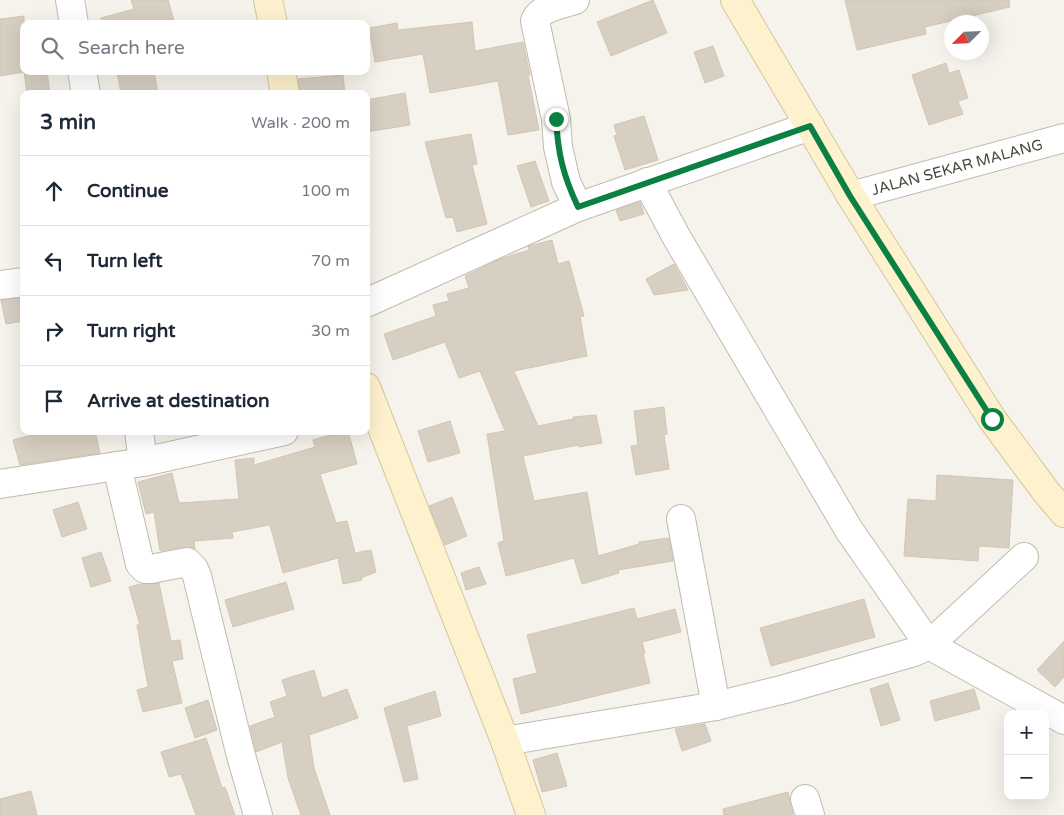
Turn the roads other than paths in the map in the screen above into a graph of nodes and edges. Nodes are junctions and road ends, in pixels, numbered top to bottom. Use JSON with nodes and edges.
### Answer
{"nodes":[{"id":1,"x":70,"y":0,"type":"edge"},
{"id":2,"x":268,"y":0,"type":"edge"},
{"id":3,"x":575,"y":0,"type":"edge"},
{"id":4,"x":735,"y":0,"type":"edge"},
{"id":5,"x":73,"y":20,"type":"edge"},
{"id":6,"x":272,"y":20,"type":"edge"},
{"id":7,"x":83,"y":75,"type":"edge"},
{"id":8,"x":282,"y":75,"type":"edge"},
{"id":9,"x":85,"y":90,"type":"edge"},
{"id":10,"x":284,"y":90,"type":"edge"},
{"id":11,"x":810,"y":126,"type":"junction"},
{"id":12,"x":1064,"y":138,"type":"edge"},
{"id":13,"x":647,"y":182,"type":"junction"},
{"id":14,"x":850,"y":196,"type":"junction"},
{"id":15,"x":578,"y":207,"type":"junction"},
{"id":16,"x":20,"y":282,"type":"edge"},
{"id":17,"x":0,"y":285,"type":"edge"},
{"id":18,"x":370,"y":301,"type":"edge"},
{"id":19,"x":370,"y":406,"type":"edge"},
{"id":20,"x":138,"y":435,"type":"edge"},
{"id":21,"x":265,"y":435,"type":"edge"},
{"id":22,"x":130,"y":464,"type":"junction"},
{"id":23,"x":0,"y":484,"type":"edge"},
{"id":24,"x":1064,"y":513,"type":"edge"},
{"id":25,"x":681,"y":519,"type":"dead end"},
{"id":26,"x":1024,"y":557,"type":"dead end"},
{"id":27,"x":930,"y":645,"type":"junction"},
{"id":28,"x":716,"y":706,"type":"junction"},
{"id":29,"x":1064,"y":720,"type":"edge"},
{"id":30,"x":505,"y":741,"type":"junction"},
{"id":31,"x":258,"y":815,"type":"edge"},
{"id":32,"x":531,"y":815,"type":"edge"}],
"edges":[{"from":1,"to":5,"type":"street"},
{"from":2,"to":6,"type":"main road"},
{"from":3,"to":15,"type":"street"},
{"from":4,"to":11,"type":"main road"},
{"from":7,"to":9,"type":"street"},
{"from":8,"to":10,"type":"main road"},
{"from":11,"to":13,"type":"street"},
{"from":11,"to":14,"type":"main road"},
{"from":12,"to":14,"type":"street","name":"JALAN SEKAR MALANG"},
{"from":13,"to":15,"type":"street"},
{"from":13,"to":27,"type":"street"},
{"from":14,"to":24,"type":"main road"},
{"from":15,"to":18,"type":"street"},
{"from":16,"to":17,"type":"street"},
{"from":19,"to":30,"type":"main road"},
{"from":20,"to":22,"type":"street"},
{"from":21,"to":22,"type":"street"},
{"from":22,"to":23,"type":"street"},
{"from":22,"to":31,"type":"street"},
{"from":25,"to":28,"type":"street"},
{"from":26,"to":27,"type":"street"},
{"from":27,"to":28,"type":"street"},
{"from":27,"to":29,"type":"street"},
{"from":28,"to":30,"type":"street"},
{"from":30,"to":32,"type":"main road"}]}
